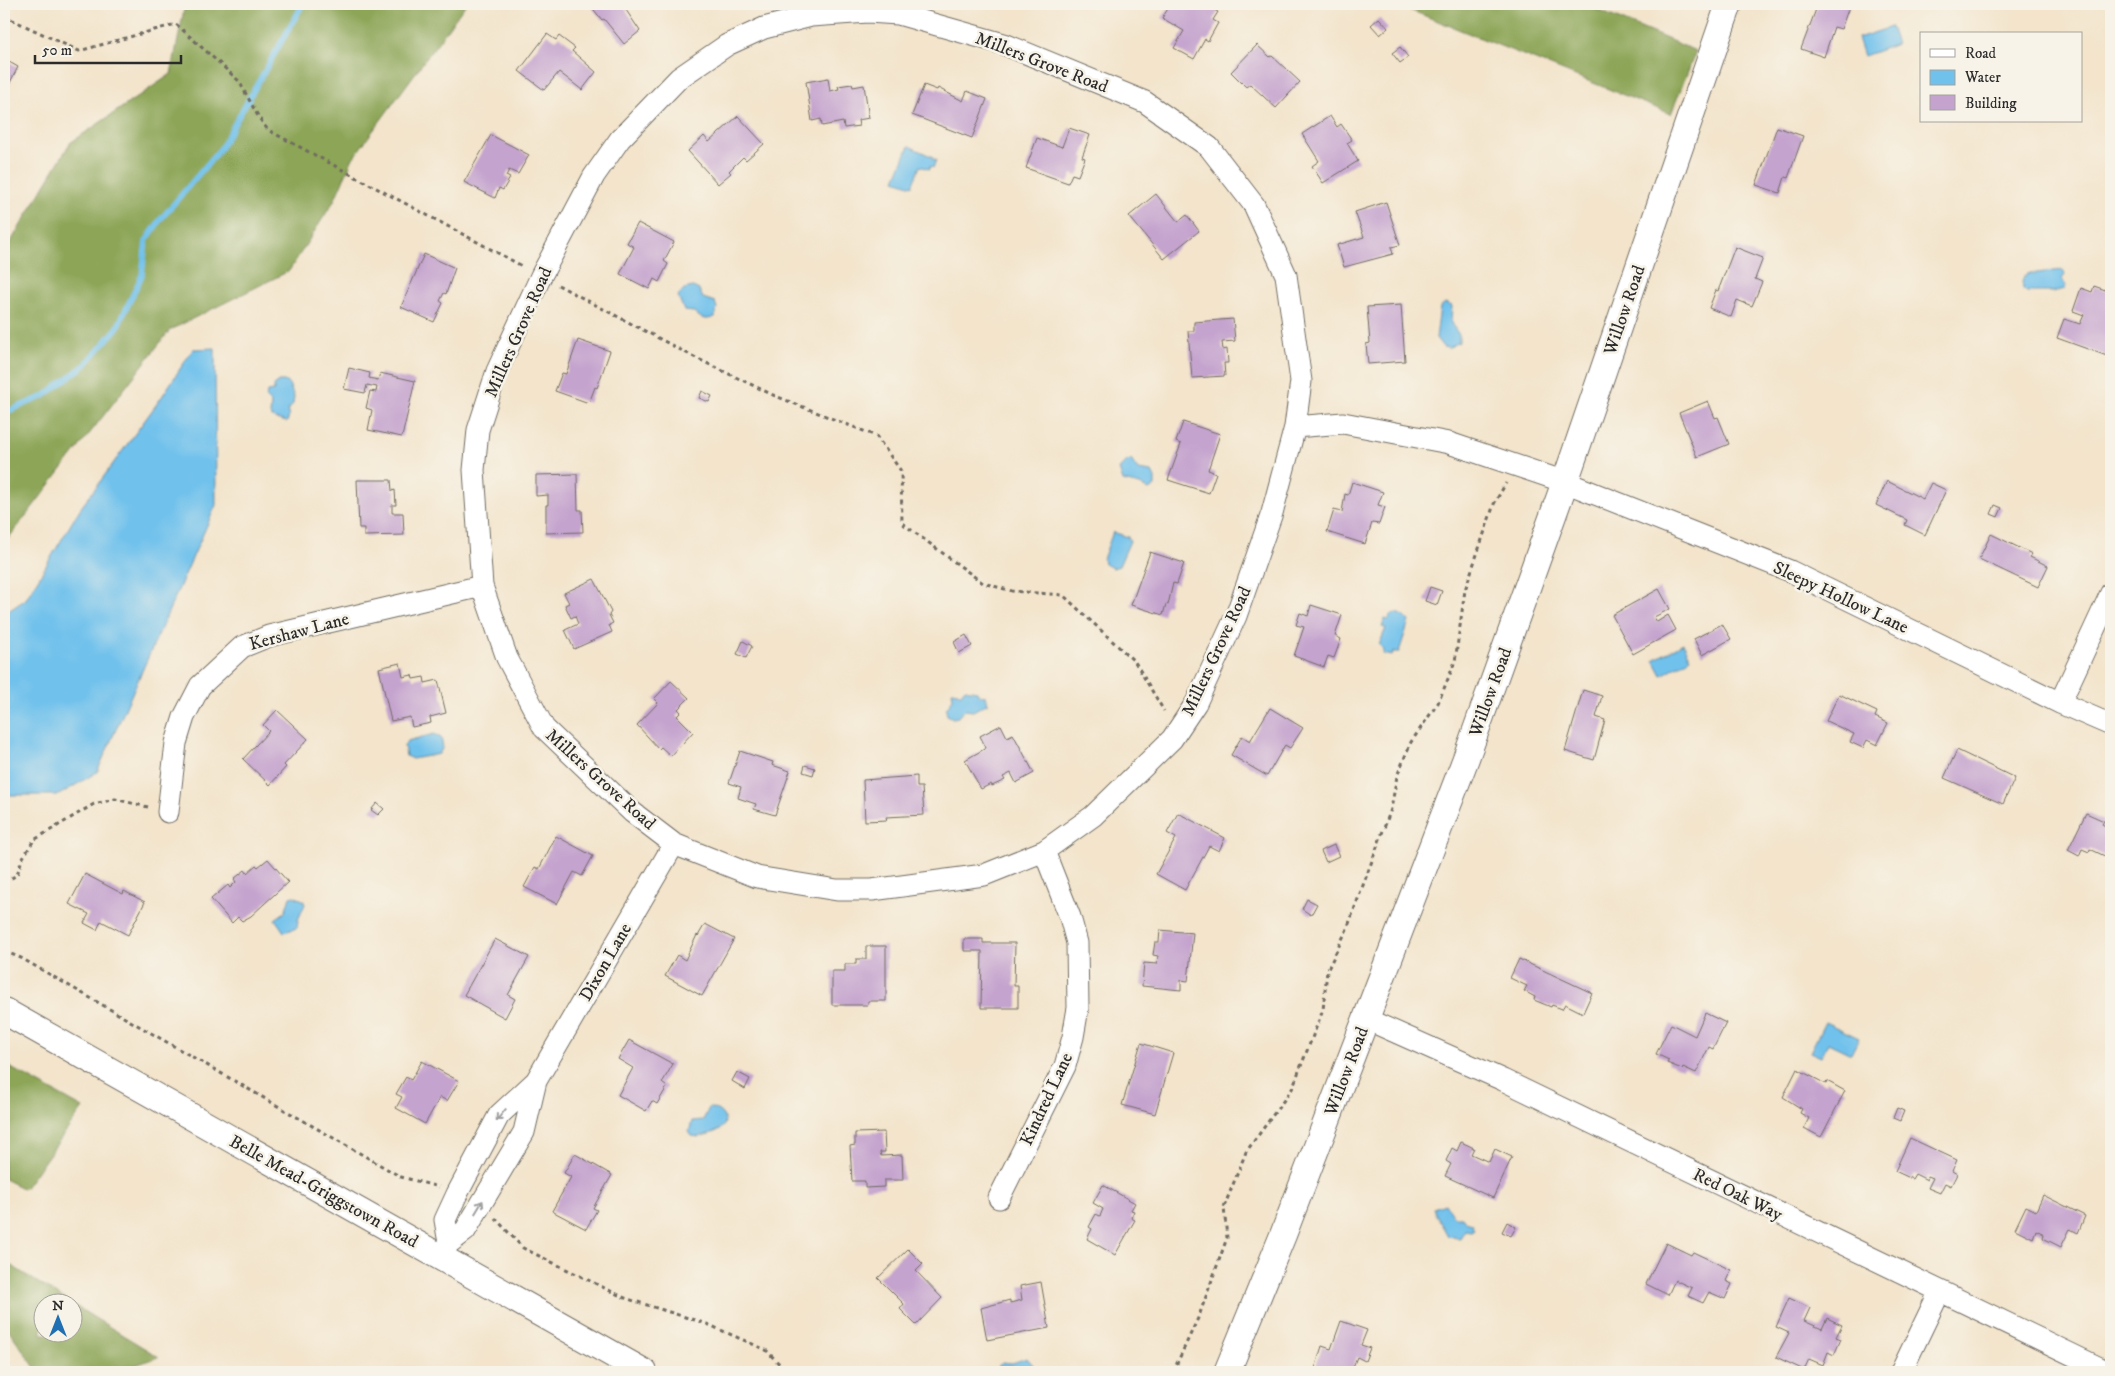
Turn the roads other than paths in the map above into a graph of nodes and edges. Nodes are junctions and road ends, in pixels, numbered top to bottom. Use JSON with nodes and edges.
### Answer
{"nodes":[{"id":1,"x":1730,"y":4,"type":"edge"},
{"id":2,"x":1295,"y":427,"type":"junction"},
{"id":3,"x":1565,"y":482,"type":"junction"},
{"id":4,"x":482,"y":586,"type":"junction"},
{"id":5,"x":2111,"y":593,"type":"edge"},
{"id":6,"x":2060,"y":703,"type":"junction"},
{"id":7,"x":2111,"y":726,"type":"edge"},
{"id":8,"x":168,"y":812,"type":"road end"},
{"id":9,"x":674,"y":844,"type":"junction"},
{"id":10,"x":1044,"y":851,"type":"junction"},
{"id":11,"x":4,"y":1011,"type":"edge"},
{"id":12,"x":1366,"y":1019,"type":"junction"},
{"id":13,"x":536,"y":1081,"type":"junction"},
{"id":14,"x":999,"y":1198,"type":"dead end"},
{"id":15,"x":445,"y":1250,"type":"junction"},
{"id":16,"x":1940,"y":1291,"type":"junction"},
{"id":17,"x":644,"y":1372,"type":"edge"},
{"id":18,"x":1227,"y":1372,"type":"edge"},
{"id":19,"x":1901,"y":1372,"type":"edge"},
{"id":20,"x":2108,"y":1372,"type":"edge"}],
"edges":[{"from":1,"to":3,"type":"street","name":"Willow Road"},
{"from":2,"to":3,"type":"street"},
{"from":2,"to":4,"type":"street","name":"Millers Grove Road"},
{"from":2,"to":10,"type":"street","name":"Millers Grove Road"},
{"from":3,"to":6,"type":"street","name":"Sleepy Hollow Lane"},
{"from":3,"to":12,"type":"street","name":"Willow Road"},
{"from":4,"to":8,"type":"street","name":"Kershaw Lane"},
{"from":4,"to":9,"type":"street","name":"Millers Grove Road"},
{"from":5,"to":6,"type":"street"},
{"from":6,"to":7,"type":"street","name":"Sleepy Hollow Lane"},
{"from":9,"to":10,"type":"street","name":"Millers Grove Road"},
{"from":9,"to":13,"type":"street","name":"Dixon Lane"},
{"from":10,"to":14,"type":"street","name":"Kindred Lane"},
{"from":11,"to":15,"type":"street","name":"Belle Mead-Griggstown Road"},
{"from":12,"to":16,"type":"street","name":"Red Oak Way"},
{"from":12,"to":18,"type":"street","name":"Willow Road"},
{"from":15,"to":13,"type":"street","name":"Dixon Lane","one_way":true},
{"from":13,"to":15,"type":"street","name":"Dixon Lane","one_way":true},
{"from":15,"to":17,"type":"street","name":"Belle Mead-Griggstown Road"},
{"from":16,"to":19,"type":"street"},
{"from":16,"to":20,"type":"street","name":"Red Oak Way"}]}
